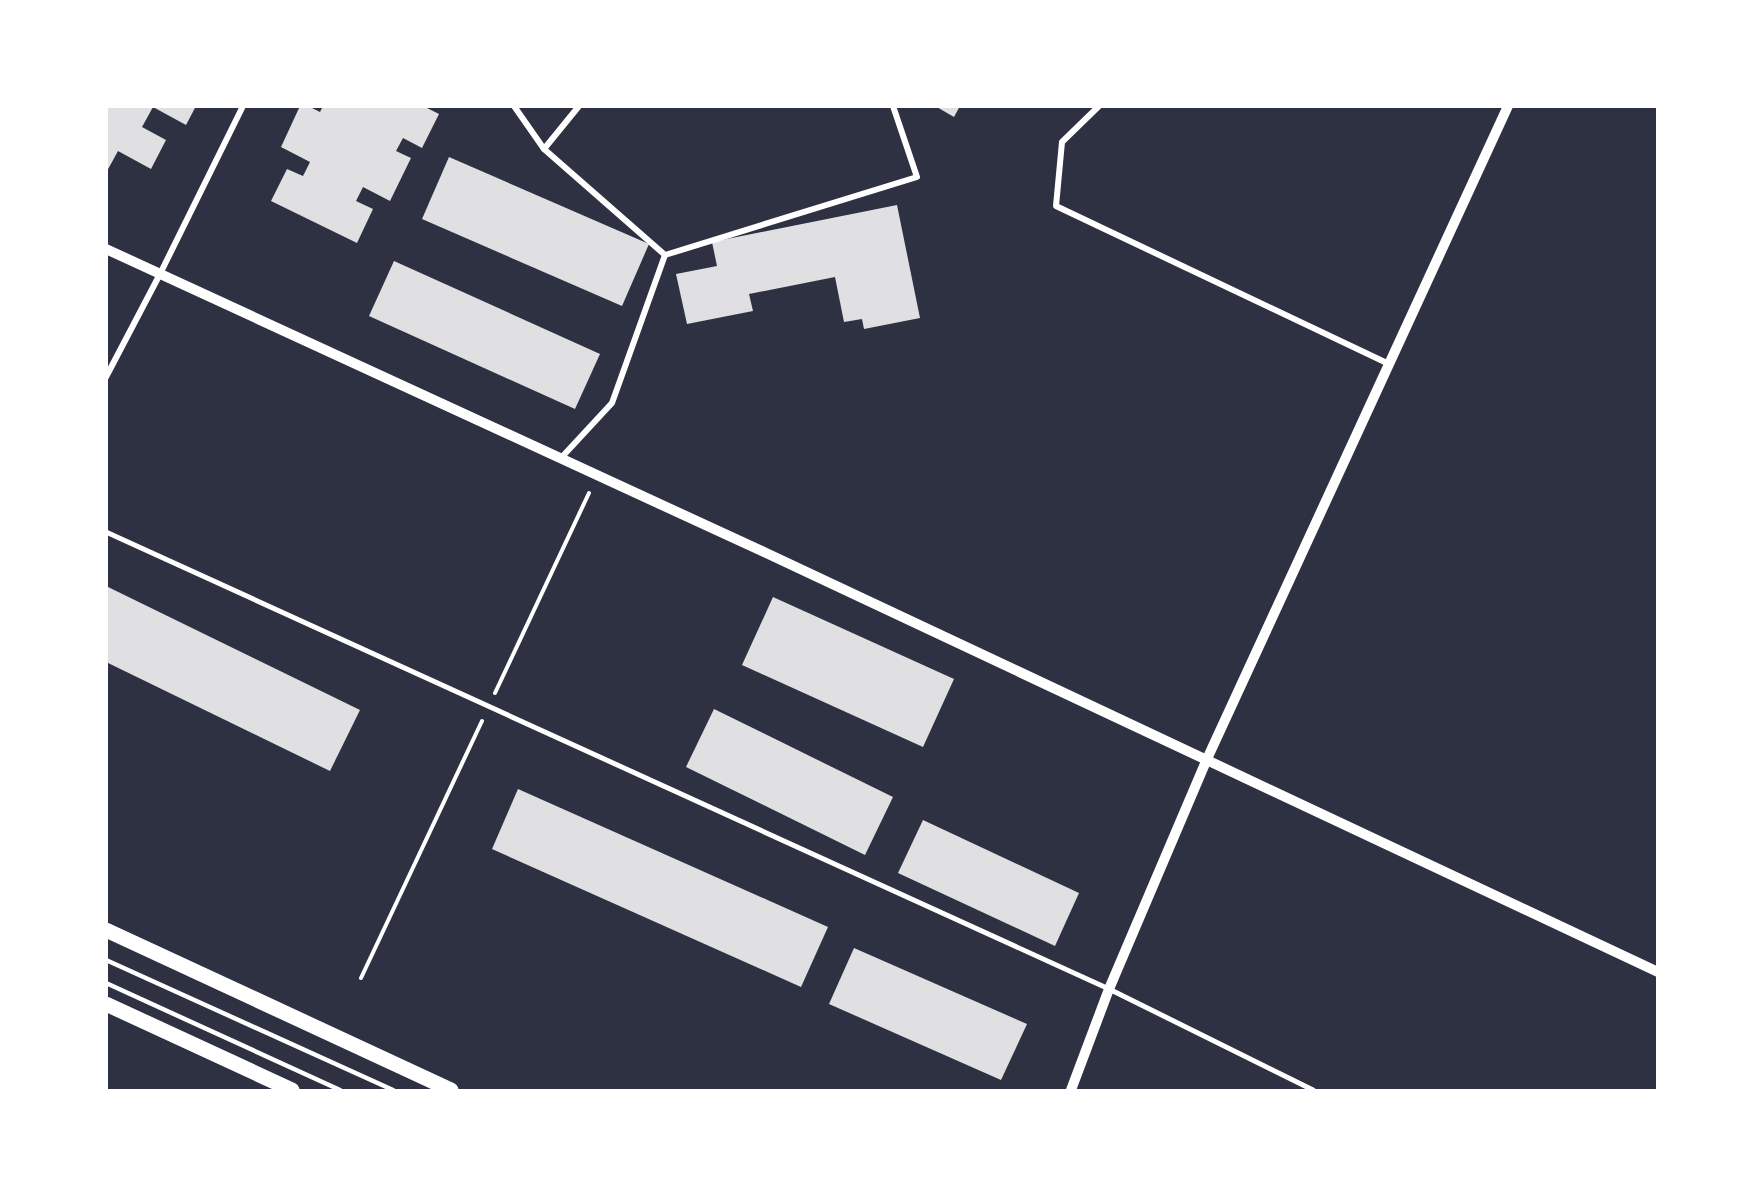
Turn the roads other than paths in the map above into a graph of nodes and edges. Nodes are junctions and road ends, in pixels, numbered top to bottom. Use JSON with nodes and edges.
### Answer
{"nodes":[{"id":1,"x":243,"y":106,"type":"edge"},
{"id":2,"x":514,"y":106,"type":"edge"},
{"id":3,"x":579,"y":106,"type":"edge"},
{"id":4,"x":893,"y":106,"type":"edge"},
{"id":5,"x":1099,"y":106,"type":"edge"},
{"id":6,"x":1508,"y":106,"type":"edge"},
{"id":7,"x":544,"y":149,"type":"junction"},
{"id":8,"x":106,"y":249,"type":"edge"},
{"id":9,"x":665,"y":255,"type":"junction"},
{"id":10,"x":160,"y":274,"type":"junction"},
{"id":11,"x":1389,"y":364,"type":"junction"},
{"id":12,"x":106,"y":377,"type":"edge"},
{"id":13,"x":561,"y":458,"type":"junction"},
{"id":14,"x":106,"y":532,"type":"edge"},
{"id":15,"x":1207,"y":759,"type":"junction"},
{"id":16,"x":106,"y":930,"type":"edge"},
{"id":17,"x":106,"y":960,"type":"edge"},
{"id":18,"x":1658,"y":972,"type":"edge"},
{"id":19,"x":106,"y":983,"type":"edge"},
{"id":20,"x":1109,"y":989,"type":"junction"},
{"id":21,"x":106,"y":1004,"type":"edge"},
{"id":22,"x":292,"y":1090,"type":"edge"},
{"id":23,"x":340,"y":1090,"type":"edge"},
{"id":24,"x":393,"y":1090,"type":"edge"},
{"id":25,"x":451,"y":1090,"type":"edge"},
{"id":26,"x":1071,"y":1090,"type":"edge"},
{"id":27,"x":1313,"y":1090,"type":"edge"}],
"edges":[{"from":1,"to":10,"type":"street"},
{"from":2,"to":7,"type":"street"},
{"from":3,"to":7,"type":"street"},
{"from":4,"to":9,"type":"street"},
{"from":5,"to":11,"type":"street"},
{"from":6,"to":11,"type":"street"},
{"from":7,"to":9,"type":"street"},
{"from":8,"to":10,"type":"street"},
{"from":9,"to":13,"type":"street"},
{"from":10,"to":12,"type":"street"},
{"from":10,"to":13,"type":"street"},
{"from":11,"to":15,"type":"street"},
{"from":13,"to":15,"type":"street"},
{"from":14,"to":20,"type":"street"},
{"from":15,"to":18,"type":"street"},
{"from":15,"to":20,"type":"street"},
{"from":16,"to":25,"type":"main road"},
{"from":17,"to":24,"type":"lane"},
{"from":19,"to":23,"type":"lane"},
{"from":20,"to":26,"type":"street"},
{"from":20,"to":27,"type":"street"},
{"from":21,"to":22,"type":"main road"}]}
